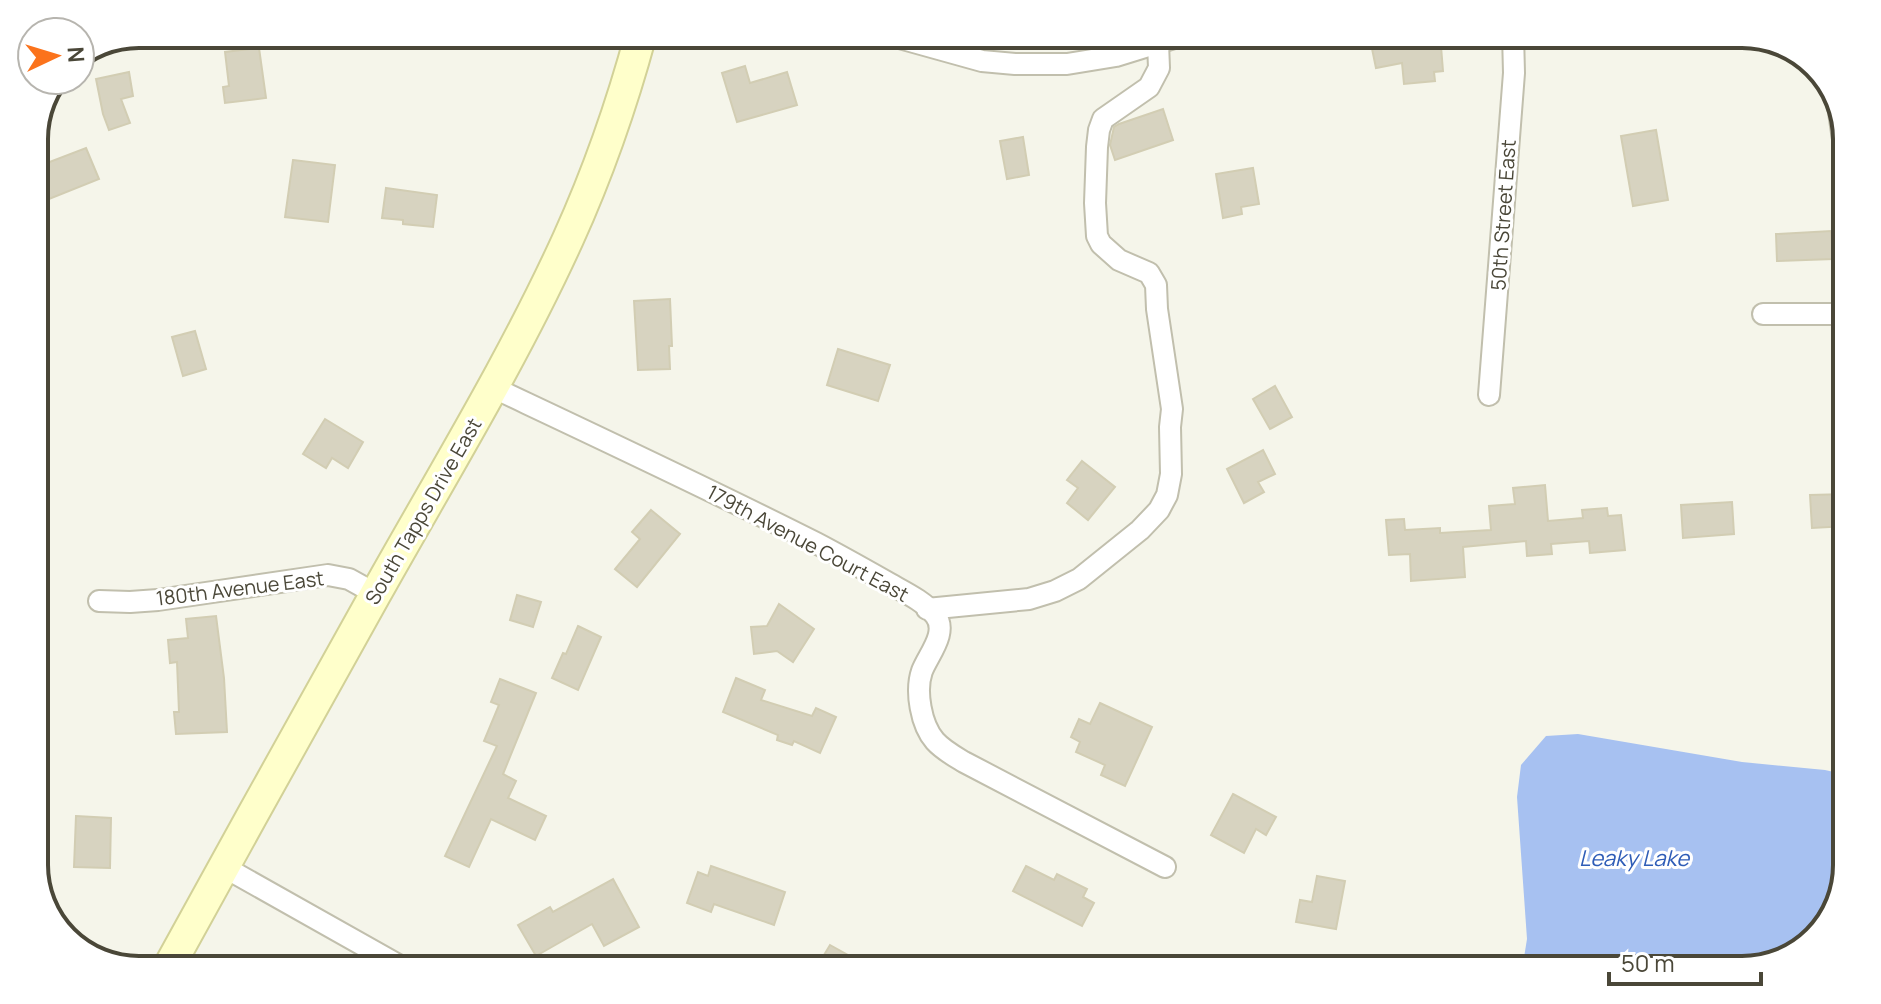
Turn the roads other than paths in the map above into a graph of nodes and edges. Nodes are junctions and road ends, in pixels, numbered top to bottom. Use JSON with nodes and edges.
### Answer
{"nodes":[{"id":1,"x":633,"y":48,"type":"edge"},
{"id":2,"x":935,"y":48,"type":"edge"},
{"id":3,"x":1142,"y":48,"type":"edge"},
{"id":4,"x":1158,"y":48,"type":"edge"},
{"id":5,"x":1513,"y":48,"type":"edge"},
{"id":6,"x":1763,"y":314,"type":"dead end"},
{"id":7,"x":1833,"y":314,"type":"edge"},
{"id":8,"x":492,"y":387,"type":"junction"},
{"id":9,"x":1489,"y":395,"type":"dead end"},
{"id":10,"x":376,"y":594,"type":"junction"},
{"id":11,"x":99,"y":601,"type":"dead end"},
{"id":12,"x":927,"y":609,"type":"junction"},
{"id":13,"x":224,"y":867,"type":"junction"},
{"id":14,"x":1165,"y":867,"type":"dead end"},
{"id":15,"x":175,"y":956,"type":"edge"},
{"id":16,"x":382,"y":956,"type":"edge"}],
"edges":[{"from":1,"to":8,"type":"street","name":"South Tapps Drive East"},
{"from":2,"to":3,"type":"street"},
{"from":4,"to":12,"type":"street"},
{"from":5,"to":9,"type":"street","name":"50th Street East"},
{"from":6,"to":7,"type":"street"},
{"from":8,"to":10,"type":"street","name":"South Tapps Drive East"},
{"from":8,"to":12,"type":"street","name":"179th Avenue Court East"},
{"from":10,"to":11,"type":"street","name":"180th Avenue East"},
{"from":10,"to":13,"type":"street","name":"South Tapps Drive East"},
{"from":12,"to":14,"type":"street","name":"179th Avenue Court East"},
{"from":13,"to":15,"type":"street","name":"South Tapps Drive East"},
{"from":13,"to":16,"type":"street"}]}
